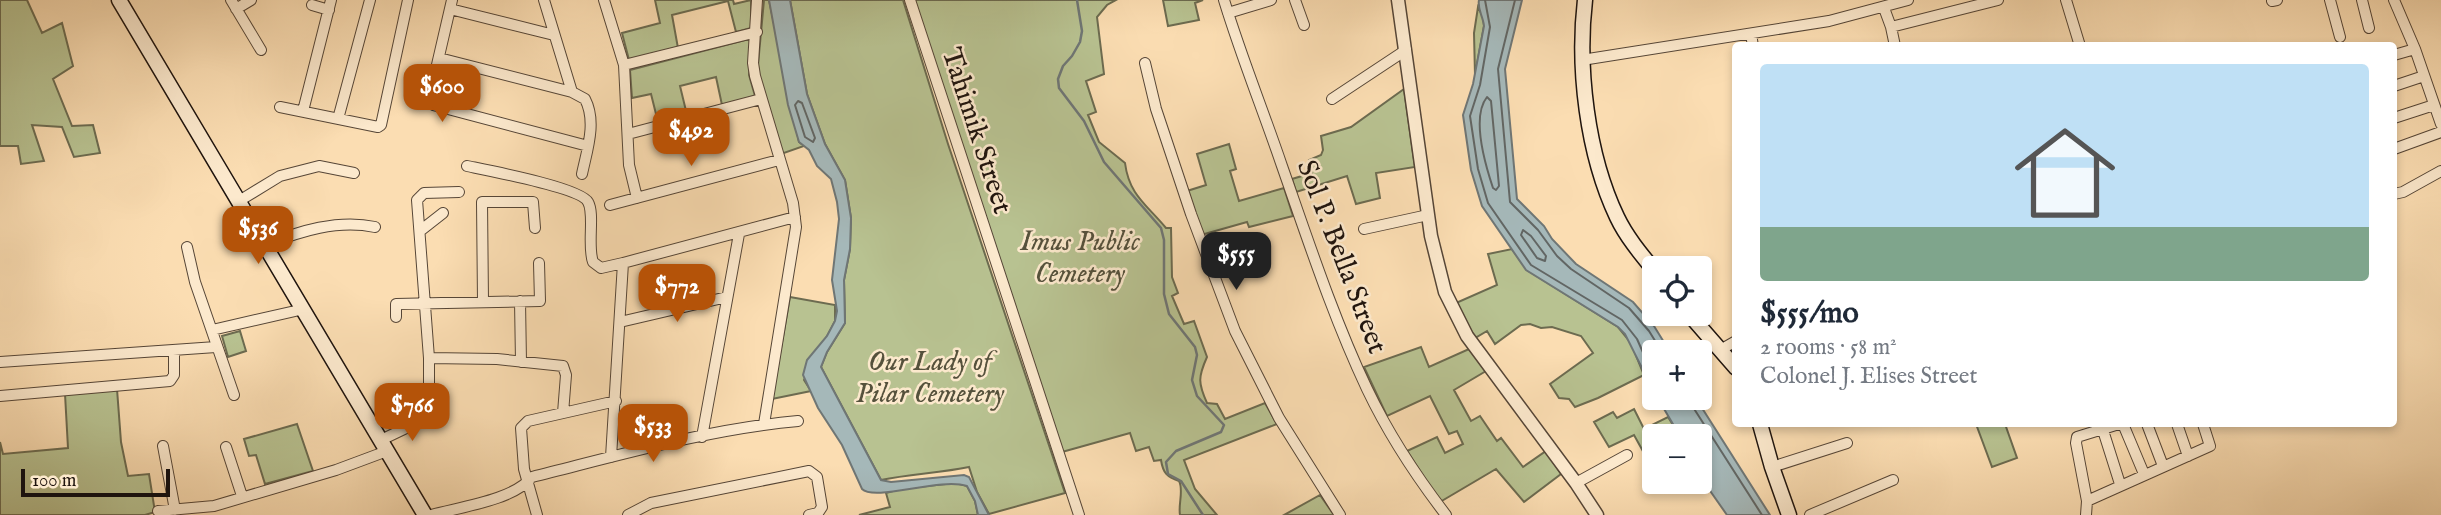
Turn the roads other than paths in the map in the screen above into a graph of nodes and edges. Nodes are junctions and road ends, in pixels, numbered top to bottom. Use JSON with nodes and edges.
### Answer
{"nodes":[{"id":1,"x":119,"y":0,"type":"edge"},
{"id":2,"x":251,"y":0,"type":"edge"},
{"id":3,"x":370,"y":0,"type":"edge"},
{"id":4,"x":408,"y":0,"type":"edge"},
{"id":5,"x":544,"y":0,"type":"edge"},
{"id":6,"x":604,"y":0,"type":"edge"},
{"id":7,"x":757,"y":0,"type":"edge"},
{"id":8,"x":910,"y":0,"type":"edge"},
{"id":9,"x":1224,"y":0,"type":"edge"},
{"id":10,"x":1271,"y":0,"type":"edge"},
{"id":11,"x":1295,"y":0,"type":"edge"},
{"id":12,"x":1398,"y":0,"type":"edge"},
{"id":13,"x":1586,"y":0,"type":"edge"},
{"id":14,"x":1908,"y":0,"type":"edge"},
{"id":15,"x":1998,"y":0,"type":"edge"},
{"id":16,"x":2066,"y":0,"type":"edge"},
{"id":17,"x":2330,"y":0,"type":"edge"},
{"id":18,"x":2362,"y":0,"type":"edge"},
{"id":19,"x":2394,"y":0,"type":"edge"},
{"id":20,"x":234,"y":4,"type":"edge"},
{"id":21,"x":451,"y":4,"type":"edge"},
{"id":22,"x":312,"y":5,"type":"dead end"},
{"id":23,"x":330,"y":5,"type":"edge"},
{"id":24,"x":1884,"y":8,"type":"junction"},
{"id":25,"x":1228,"y":13,"type":"junction"},
{"id":26,"x":1304,"y":25,"type":"dead end"},
{"id":27,"x":1891,"y":27,"type":"junction"},
{"id":28,"x":2370,"y":28,"type":"dead end"},
{"id":29,"x":757,"y":32,"type":"junction"},
{"id":30,"x":1751,"y":34,"type":"junction"},
{"id":31,"x":554,"y":35,"type":"junction"},
{"id":32,"x":2340,"y":37,"type":"dead end"},
{"id":33,"x":1752,"y":42,"type":"edge"},
{"id":34,"x":1894,"y":42,"type":"edge"},
{"id":35,"x":2079,"y":42,"type":"edge"},
{"id":36,"x":2415,"y":48,"type":"junction"},
{"id":37,"x":261,"y":50,"type":"dead end"},
{"id":38,"x":1406,"y":50,"type":"junction"},
{"id":39,"x":2397,"y":54,"type":"edge"},
{"id":40,"x":439,"y":58,"type":"junction"},
{"id":41,"x":1582,"y":60,"type":"junction"},
{"id":42,"x":1146,"y":63,"type":"dead end"},
{"id":43,"x":624,"y":65,"type":"junction"},
{"id":44,"x":2424,"y":76,"type":"junction"},
{"id":45,"x":2397,"y":85,"type":"edge"},
{"id":46,"x":572,"y":92,"type":"junction"},
{"id":47,"x":761,"y":99,"type":"junction"},
{"id":48,"x":1332,"y":99,"type":"dead end"},
{"id":49,"x":2434,"y":105,"type":"junction"},
{"id":50,"x":280,"y":107,"type":"dead end"},
{"id":51,"x":303,"y":111,"type":"junction"},
{"id":52,"x":2397,"y":117,"type":"edge"},
{"id":53,"x":338,"y":118,"type":"junction"},
{"id":54,"x":2441,"y":124,"type":"edge"},
{"id":55,"x":2441,"y":132,"type":"edge"},
{"id":56,"x":628,"y":135,"type":"junction"},
{"id":57,"x":588,"y":146,"type":"junction"},
{"id":58,"x":2397,"y":148,"type":"edge"},
{"id":59,"x":779,"y":160,"type":"junction"},
{"id":60,"x":467,"y":166,"type":"dead end"},
{"id":61,"x":2441,"y":171,"type":"edge"},
{"id":62,"x":354,"y":173,"type":"dead end"},
{"id":63,"x":582,"y":174,"type":"dead end"},
{"id":64,"x":459,"y":192,"type":"dead end"},
{"id":65,"x":2397,"y":193,"type":"edge"},
{"id":66,"x":637,"y":198,"type":"junction"},
{"id":67,"x":239,"y":201,"type":"junction"},
{"id":68,"x":610,"y":205,"type":"dead end"},
{"id":69,"x":443,"y":213,"type":"dead end"},
{"id":70,"x":1429,"y":215,"type":"junction"},
{"id":71,"x":795,"y":218,"type":"junction"},
{"id":72,"x":375,"y":227,"type":"dead end"},
{"id":73,"x":535,"y":228,"type":"dead end"},
{"id":74,"x":1364,"y":229,"type":"dead end"},
{"id":75,"x":419,"y":231,"type":"junction"},
{"id":76,"x":739,"y":234,"type":"junction"},
{"id":77,"x":265,"y":245,"type":"junction"},
{"id":78,"x":187,"y":247,"type":"dead end"},
{"id":79,"x":1644,"y":256,"type":"edge"},
{"id":80,"x":539,"y":263,"type":"dead end"},
{"id":81,"x":623,"y":263,"type":"junction"},
{"id":82,"x":727,"y":296,"type":"junction"},
{"id":83,"x":483,"y":301,"type":"junction"},
{"id":84,"x":520,"y":301,"type":"junction"},
{"id":85,"x":425,"y":302,"type":"junction"},
{"id":86,"x":304,"y":309,"type":"junction"},
{"id":87,"x":396,"y":317,"type":"dead end"},
{"id":88,"x":620,"y":323,"type":"junction"},
{"id":89,"x":1700,"y":326,"type":"edge"},
{"id":90,"x":212,"y":330,"type":"junction"},
{"id":91,"x":1732,"y":343,"type":"edge"},
{"id":92,"x":216,"y":347,"type":"junction"},
{"id":93,"x":1722,"y":349,"type":"junction"},
{"id":94,"x":174,"y":351,"type":"junction"},
{"id":95,"x":429,"y":358,"type":"junction"},
{"id":96,"x":0,"y":362,"type":"edge"},
{"id":97,"x":521,"y":362,"type":"junction"},
{"id":98,"x":1732,"y":363,"type":"edge"},
{"id":99,"x":0,"y":396,"type":"edge"},
{"id":100,"x":234,"y":396,"type":"dead end"},
{"id":101,"x":616,"y":401,"type":"junction"},
{"id":102,"x":563,"y":413,"type":"junction"},
{"id":103,"x":798,"y":421,"type":"dead end"},
{"id":104,"x":764,"y":424,"type":"junction"},
{"id":105,"x":1761,"y":427,"type":"edge"},
{"id":106,"x":2077,"y":427,"type":"edge"},
{"id":107,"x":2099,"y":427,"type":"edge"},
{"id":108,"x":2102,"y":427,"type":"edge"},
{"id":109,"x":2122,"y":427,"type":"edge"},
{"id":110,"x":2148,"y":427,"type":"edge"},
{"id":111,"x":2178,"y":427,"type":"edge"},
{"id":112,"x":2204,"y":427,"type":"edge"},
{"id":113,"x":2080,"y":434,"type":"junction"},
{"id":114,"x":702,"y":436,"type":"junction"},
{"id":115,"x":1847,"y":443,"type":"dead end"},
{"id":116,"x":163,"y":446,"type":"dead end"},
{"id":117,"x":384,"y":446,"type":"junction"},
{"id":118,"x":226,"y":447,"type":"dead end"},
{"id":119,"x":1627,"y":455,"type":"dead end"},
{"id":120,"x":2188,"y":456,"type":"junction"},
{"id":121,"x":611,"y":457,"type":"junction"},
{"id":122,"x":2163,"y":466,"type":"junction"},
{"id":123,"x":1772,"y":467,"type":"junction"},
{"id":124,"x":2144,"y":474,"type":"junction"},
{"id":125,"x":1893,"y":480,"type":"dead end"},
{"id":126,"x":1576,"y":483,"type":"junction"},
{"id":127,"x":2120,"y":484,"type":"junction"},
{"id":128,"x":527,"y":485,"type":"junction"},
{"id":129,"x":242,"y":496,"type":"junction"},
{"id":130,"x":2087,"y":501,"type":"junction"},
{"id":131,"x":175,"y":510,"type":"junction"},
{"id":132,"x":158,"y":511,"type":"dead end"},
{"id":133,"x":425,"y":515,"type":"edge"},
{"id":134,"x":431,"y":515,"type":"edge"},
{"id":135,"x":537,"y":515,"type":"edge"},
{"id":136,"x":628,"y":515,"type":"edge"},
{"id":137,"x":809,"y":515,"type":"edge"},
{"id":138,"x":1079,"y":515,"type":"edge"},
{"id":139,"x":1340,"y":515,"type":"edge"},
{"id":140,"x":1446,"y":515,"type":"edge"},
{"id":141,"x":1597,"y":515,"type":"edge"},
{"id":142,"x":1789,"y":515,"type":"edge"},
{"id":143,"x":1810,"y":515,"type":"edge"},
{"id":144,"x":2086,"y":515,"type":"edge"}],
"edges":[{"from":1,"to":67,"type":"main road"},
{"from":2,"to":20,"type":"street"},
{"from":3,"to":53,"type":"street"},
{"from":4,"to":53,"type":"street"},
{"from":5,"to":31,"type":"street"},
{"from":6,"to":43,"type":"street"},
{"from":7,"to":29,"type":"street"},
{"from":8,"to":138,"type":"street","name":"Tahimik Street"},
{"from":9,"to":25,"type":"street","name":"Sol P. Bella Street"},
{"from":10,"to":25,"type":"street"},
{"from":11,"to":26,"type":"street"},
{"from":12,"to":38,"type":"street"},
{"from":13,"to":41,"type":"main road"},
{"from":14,"to":24,"type":"street"},
{"from":15,"to":27,"type":"street"},
{"from":16,"to":35,"type":"street"},
{"from":17,"to":32,"type":"street"},
{"from":18,"to":28,"type":"street"},
{"from":19,"to":36,"type":"street"},
{"from":20,"to":37,"type":"street"},
{"from":21,"to":31,"type":"street"},
{"from":21,"to":40,"type":"street"},
{"from":22,"to":23,"type":"street"},
{"from":23,"to":51,"type":"street"},
{"from":24,"to":27,"type":"street"},
{"from":24,"to":30,"type":"street"},
{"from":25,"to":140,"type":"street","name":"Sol P. Bella Street"},
{"from":27,"to":34,"type":"street"},
{"from":29,"to":43,"type":"street"},
{"from":29,"to":47,"type":"street"},
{"from":30,"to":33,"type":"street"},
{"from":30,"to":41,"type":"street"},
{"from":31,"to":46,"type":"street"},
{"from":36,"to":39,"type":"street"},
{"from":36,"to":44,"type":"street"},
{"from":38,"to":48,"type":"street"},
{"from":38,"to":70,"type":"street"},
{"from":40,"to":46,"type":"street"},
{"from":40,"to":57,"type":"street"},
{"from":41,"to":79,"type":"main road"},
{"from":42,"to":139,"type":"street"},
{"from":43,"to":56,"type":"street"},
{"from":44,"to":45,"type":"street"},
{"from":44,"to":49,"type":"street"},
{"from":46,"to":57,"type":"street"},
{"from":47,"to":56,"type":"street"},
{"from":47,"to":59,"type":"street"},
{"from":49,"to":52,"type":"street"},
{"from":49,"to":54,"type":"street"},
{"from":50,"to":51,"type":"street"},
{"from":51,"to":53,"type":"street"},
{"from":55,"to":58,"type":"street"},
{"from":56,"to":66,"type":"street"},
{"from":57,"to":63,"type":"street"},
{"from":59,"to":66,"type":"street"},
{"from":59,"to":71,"type":"street"},
{"from":60,"to":81,"type":"street"},
{"from":61,"to":65,"type":"street"},
{"from":62,"to":67,"type":"street"},
{"from":64,"to":75,"type":"street"},
{"from":66,"to":68,"type":"street"},
{"from":67,"to":77,"type":"main road"},
{"from":69,"to":75,"type":"street"},
{"from":70,"to":74,"type":"street"},
{"from":70,"to":126,"type":"street"},
{"from":71,"to":76,"type":"street"},
{"from":71,"to":104,"type":"street"},
{"from":72,"to":77,"type":"street"},
{"from":73,"to":83,"type":"street"},
{"from":75,"to":85,"type":"street"},
{"from":76,"to":81,"type":"street"},
{"from":76,"to":82,"type":"street"},
{"from":77,"to":86,"type":"main road"},
{"from":78,"to":90,"type":"street"},
{"from":80,"to":84,"type":"street"},
{"from":81,"to":88,"type":"street"},
{"from":82,"to":88,"type":"street"},
{"from":82,"to":114,"type":"street"},
{"from":83,"to":84,"type":"street"},
{"from":83,"to":85,"type":"street"},
{"from":84,"to":97,"type":"street"},
{"from":85,"to":87,"type":"street"},
{"from":85,"to":95,"type":"street"},
{"from":86,"to":90,"type":"street"},
{"from":86,"to":117,"type":"main road"},
{"from":88,"to":101,"type":"street"},
{"from":89,"to":93,"type":"main road"},
{"from":90,"to":92,"type":"street"},
{"from":91,"to":93,"type":"street"},
{"from":92,"to":94,"type":"street"},
{"from":92,"to":100,"type":"street"},
{"from":93,"to":98,"type":"main road"},
{"from":94,"to":96,"type":"street"},
{"from":94,"to":99,"type":"street"},
{"from":95,"to":97,"type":"street"},
{"from":95,"to":117,"type":"street"},
{"from":97,"to":102,"type":"street"},
{"from":101,"to":102,"type":"street"},
{"from":101,"to":121,"type":"street"},
{"from":102,"to":128,"type":"street"},
{"from":103,"to":104,"type":"street"},
{"from":104,"to":114,"type":"street"},
{"from":105,"to":123,"type":"main road"},
{"from":106,"to":113,"type":"street"},
{"from":107,"to":113,"type":"street"},
{"from":108,"to":127,"type":"street"},
{"from":109,"to":124,"type":"street"},
{"from":110,"to":122,"type":"street"},
{"from":111,"to":120,"type":"street"},
{"from":112,"to":120,"type":"street"},
{"from":113,"to":130,"type":"street"},
{"from":114,"to":121,"type":"street"},
{"from":115,"to":123,"type":"street"},
{"from":116,"to":131,"type":"street"},
{"from":117,"to":129,"type":"street"},
{"from":117,"to":133,"type":"main road"},
{"from":118,"to":129,"type":"street"},
{"from":119,"to":126,"type":"street"},
{"from":120,"to":122,"type":"street"},
{"from":121,"to":128,"type":"street"},
{"from":122,"to":124,"type":"street"},
{"from":123,"to":142,"type":"main road"},
{"from":124,"to":127,"type":"street"},
{"from":125,"to":143,"type":"street"},
{"from":126,"to":141,"type":"street"},
{"from":127,"to":130,"type":"street"},
{"from":128,"to":134,"type":"street"},
{"from":128,"to":135,"type":"street"},
{"from":129,"to":131,"type":"street"},
{"from":130,"to":144,"type":"street"},
{"from":131,"to":132,"type":"street"},
{"from":136,"to":137,"type":"street"}]}
